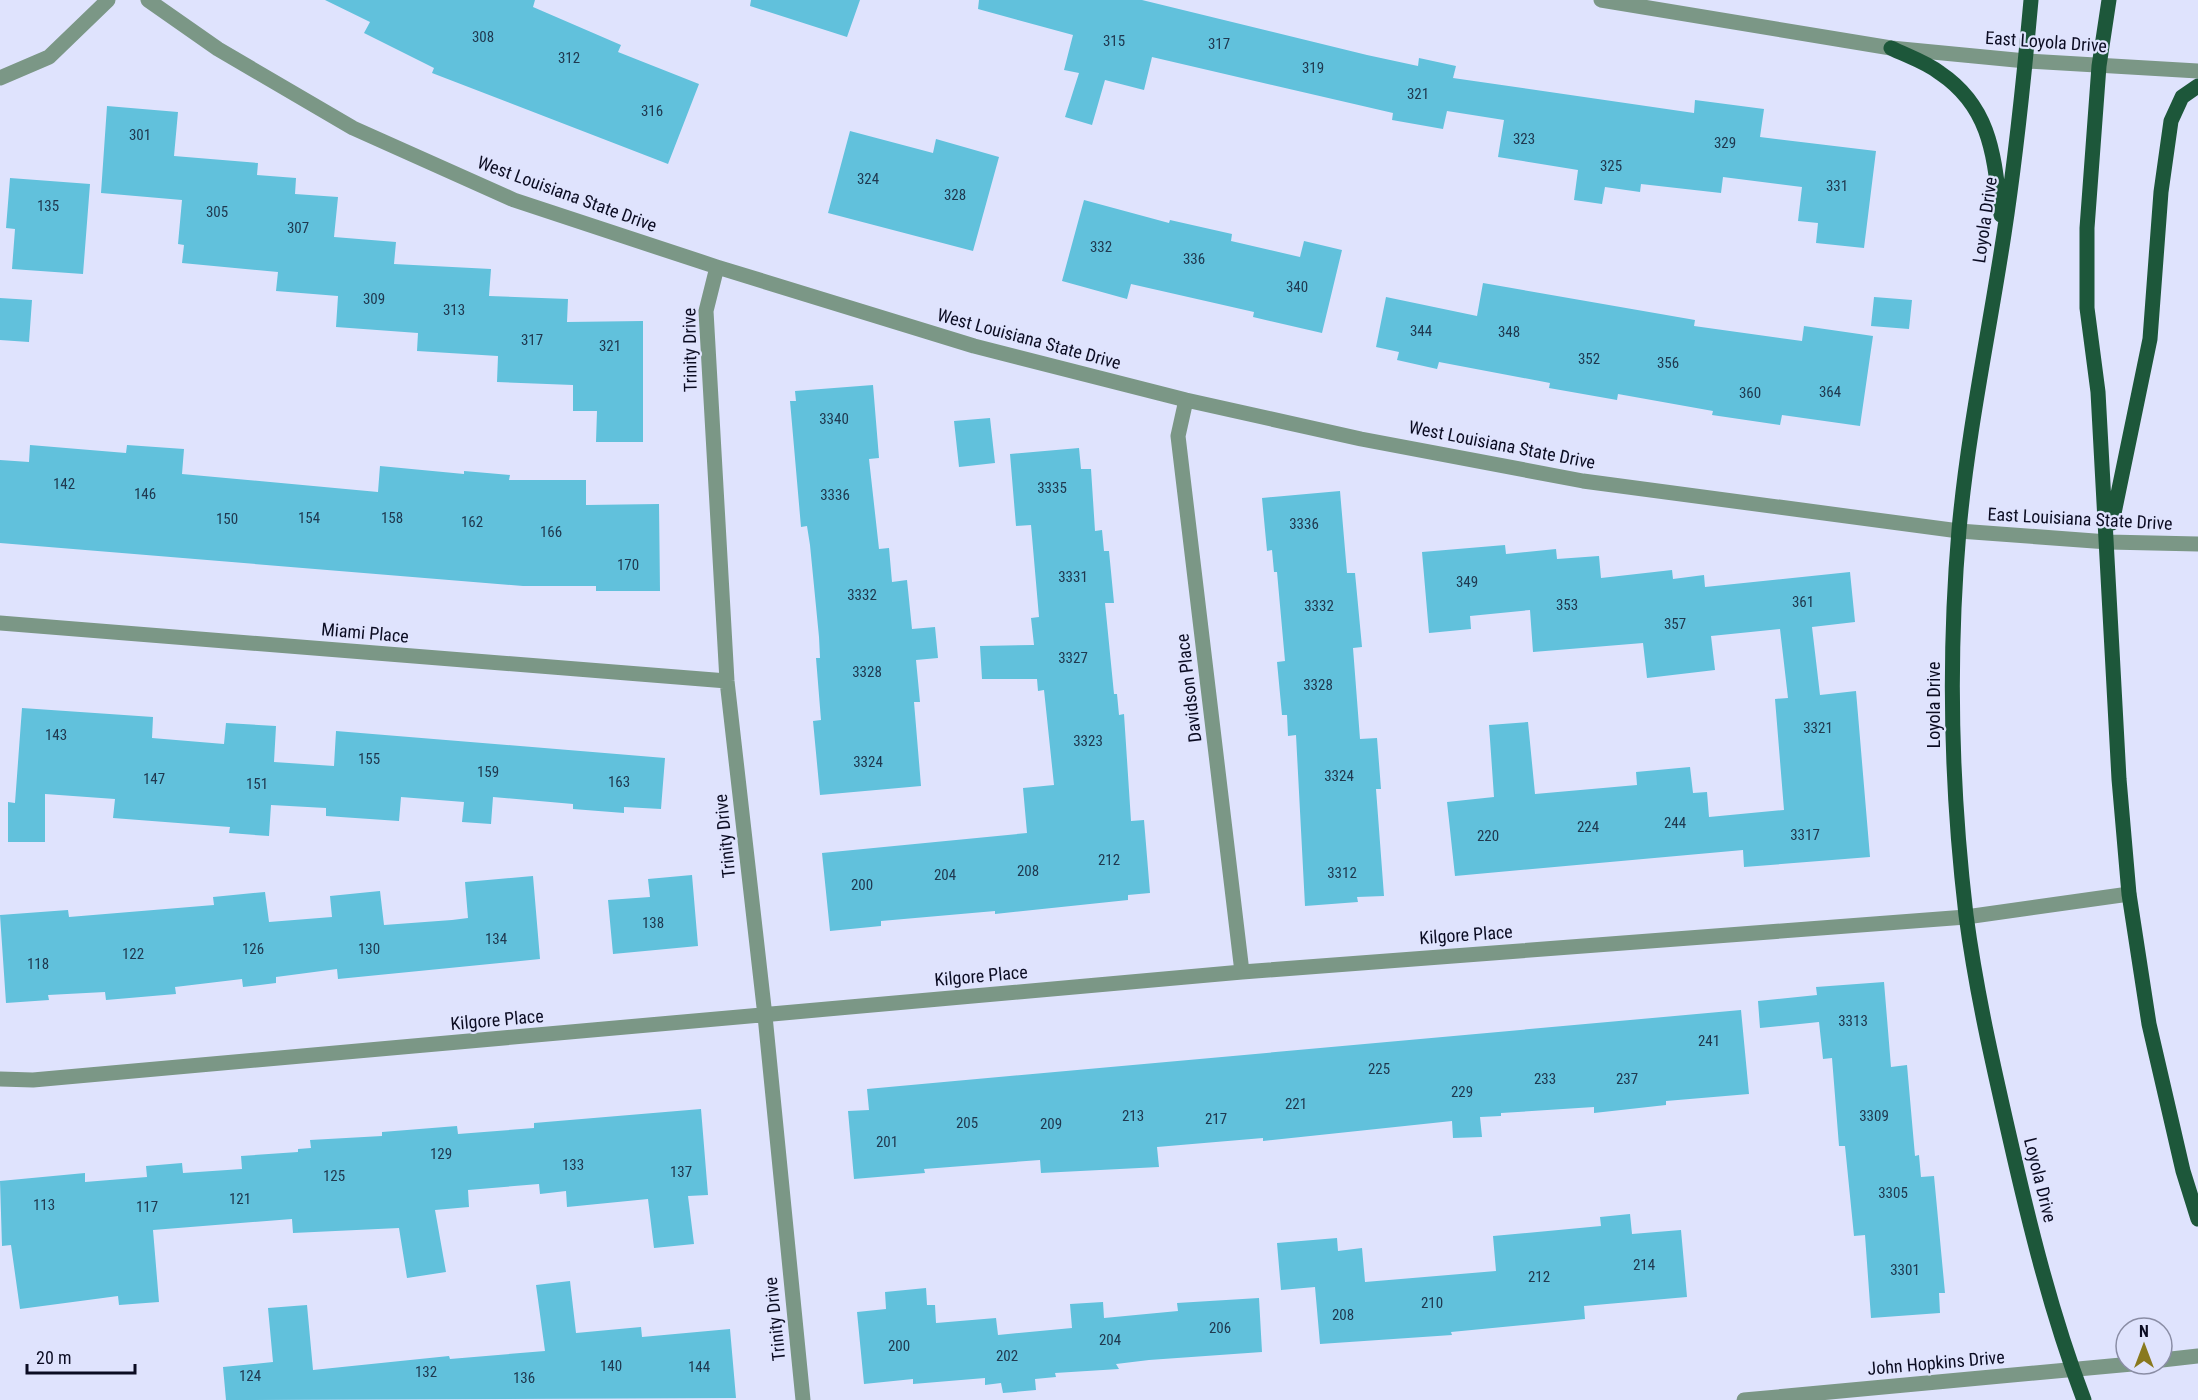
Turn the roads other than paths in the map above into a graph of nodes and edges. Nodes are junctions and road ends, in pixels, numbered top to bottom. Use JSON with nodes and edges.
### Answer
{"nodes":[{"id":1,"x":108,"y":0,"type":"edge"},
{"id":2,"x":148,"y":0,"type":"edge"},
{"id":3,"x":1601,"y":0,"type":"edge"},
{"id":4,"x":2031,"y":0,"type":"edge"},
{"id":5,"x":2109,"y":0,"type":"edge"},
{"id":6,"x":1891,"y":48,"type":"junction"},
{"id":7,"x":2026,"y":61,"type":"junction"},
{"id":8,"x":2099,"y":66,"type":"junction"},
{"id":9,"x":2198,"y":71,"type":"edge"},
{"id":10,"x":0,"y":78,"type":"edge"},
{"id":11,"x":2198,"y":86,"type":"edge"},
{"id":12,"x":2004,"y":235,"type":"junction"},
{"id":13,"x":717,"y":267,"type":"junction"},
{"id":14,"x":1186,"y":400,"type":"junction"},
{"id":15,"x":1959,"y":531,"type":"junction"},
{"id":16,"x":2108,"y":543,"type":"junction"},
{"id":17,"x":2198,"y":544,"type":"edge"},
{"id":18,"x":0,"y":623,"type":"edge"},
{"id":19,"x":727,"y":681,"type":"junction"},
{"id":20,"x":2129,"y":894,"type":"junction"},
{"id":21,"x":1966,"y":917,"type":"junction"},
{"id":22,"x":1242,"y":972,"type":"junction"},
{"id":23,"x":765,"y":1016,"type":"junction"},
{"id":24,"x":0,"y":1079,"type":"edge"},
{"id":25,"x":2198,"y":1219,"type":"edge"},
{"id":26,"x":2198,"y":1356,"type":"edge"},
{"id":27,"x":2174,"y":1359,"type":"edge"},
{"id":28,"x":2114,"y":1366,"type":"edge"},
{"id":29,"x":2073,"y":1371,"type":"junction"},
{"id":30,"x":803,"y":1400,"type":"edge"},
{"id":31,"x":1744,"y":1400,"type":"edge"},
{"id":32,"x":2084,"y":1400,"type":"edge"}],
"edges":[{"from":1,"to":10,"type":"street"},
{"from":2,"to":13,"type":"street","name":"West Louisiana State Drive"},
{"from":3,"to":6,"type":"street","name":"East Loyola Drive"},
{"from":4,"to":7,"type":"main road","name":"Loyola Drive"},
{"from":5,"to":8,"type":"main road"},
{"from":6,"to":7,"type":"street","name":"East Loyola Drive"},
{"from":6,"to":12,"type":"main road"},
{"from":7,"to":8,"type":"street","name":"East Loyola Drive"},
{"from":7,"to":12,"type":"main road","name":"Loyola Drive"},
{"from":8,"to":9,"type":"street","name":"East Loyola Drive"},
{"from":8,"to":16,"type":"main road"},
{"from":11,"to":16,"type":"main road"},
{"from":12,"to":15,"type":"main road","name":"Loyola Drive"},
{"from":13,"to":14,"type":"street","name":"West Louisiana State Drive"},
{"from":13,"to":19,"type":"street","name":"Trinity Drive"},
{"from":14,"to":15,"type":"street","name":"West Louisiana State Drive"},
{"from":14,"to":22,"type":"street","name":"Davidson Place"},
{"from":15,"to":16,"type":"street","name":"East Louisiana State Drive"},
{"from":15,"to":21,"type":"main road","name":"Loyola Drive"},
{"from":16,"to":17,"type":"street","name":"East Louisiana State Drive"},
{"from":16,"to":20,"type":"main road"},
{"from":18,"to":19,"type":"street","name":"Miami Place"},
{"from":19,"to":23,"type":"street","name":"Trinity Drive"},
{"from":20,"to":21,"type":"street","name":"Kilgore Place"},
{"from":20,"to":25,"type":"main road"},
{"from":21,"to":22,"type":"street","name":"Kilgore Place"},
{"from":21,"to":29,"type":"main road","name":"Loyola Drive"},
{"from":22,"to":23,"type":"street","name":"Kilgore Place"},
{"from":23,"to":24,"type":"street","name":"Kilgore Place"},
{"from":23,"to":30,"type":"street","name":"Trinity Drive"},
{"from":26,"to":27,"type":"street"},
{"from":28,"to":29,"type":"street","name":"John Hopkins Drive"},
{"from":29,"to":31,"type":"street","name":"John Hopkins Drive"},
{"from":29,"to":32,"type":"main road","name":"Loyola Drive"}]}
